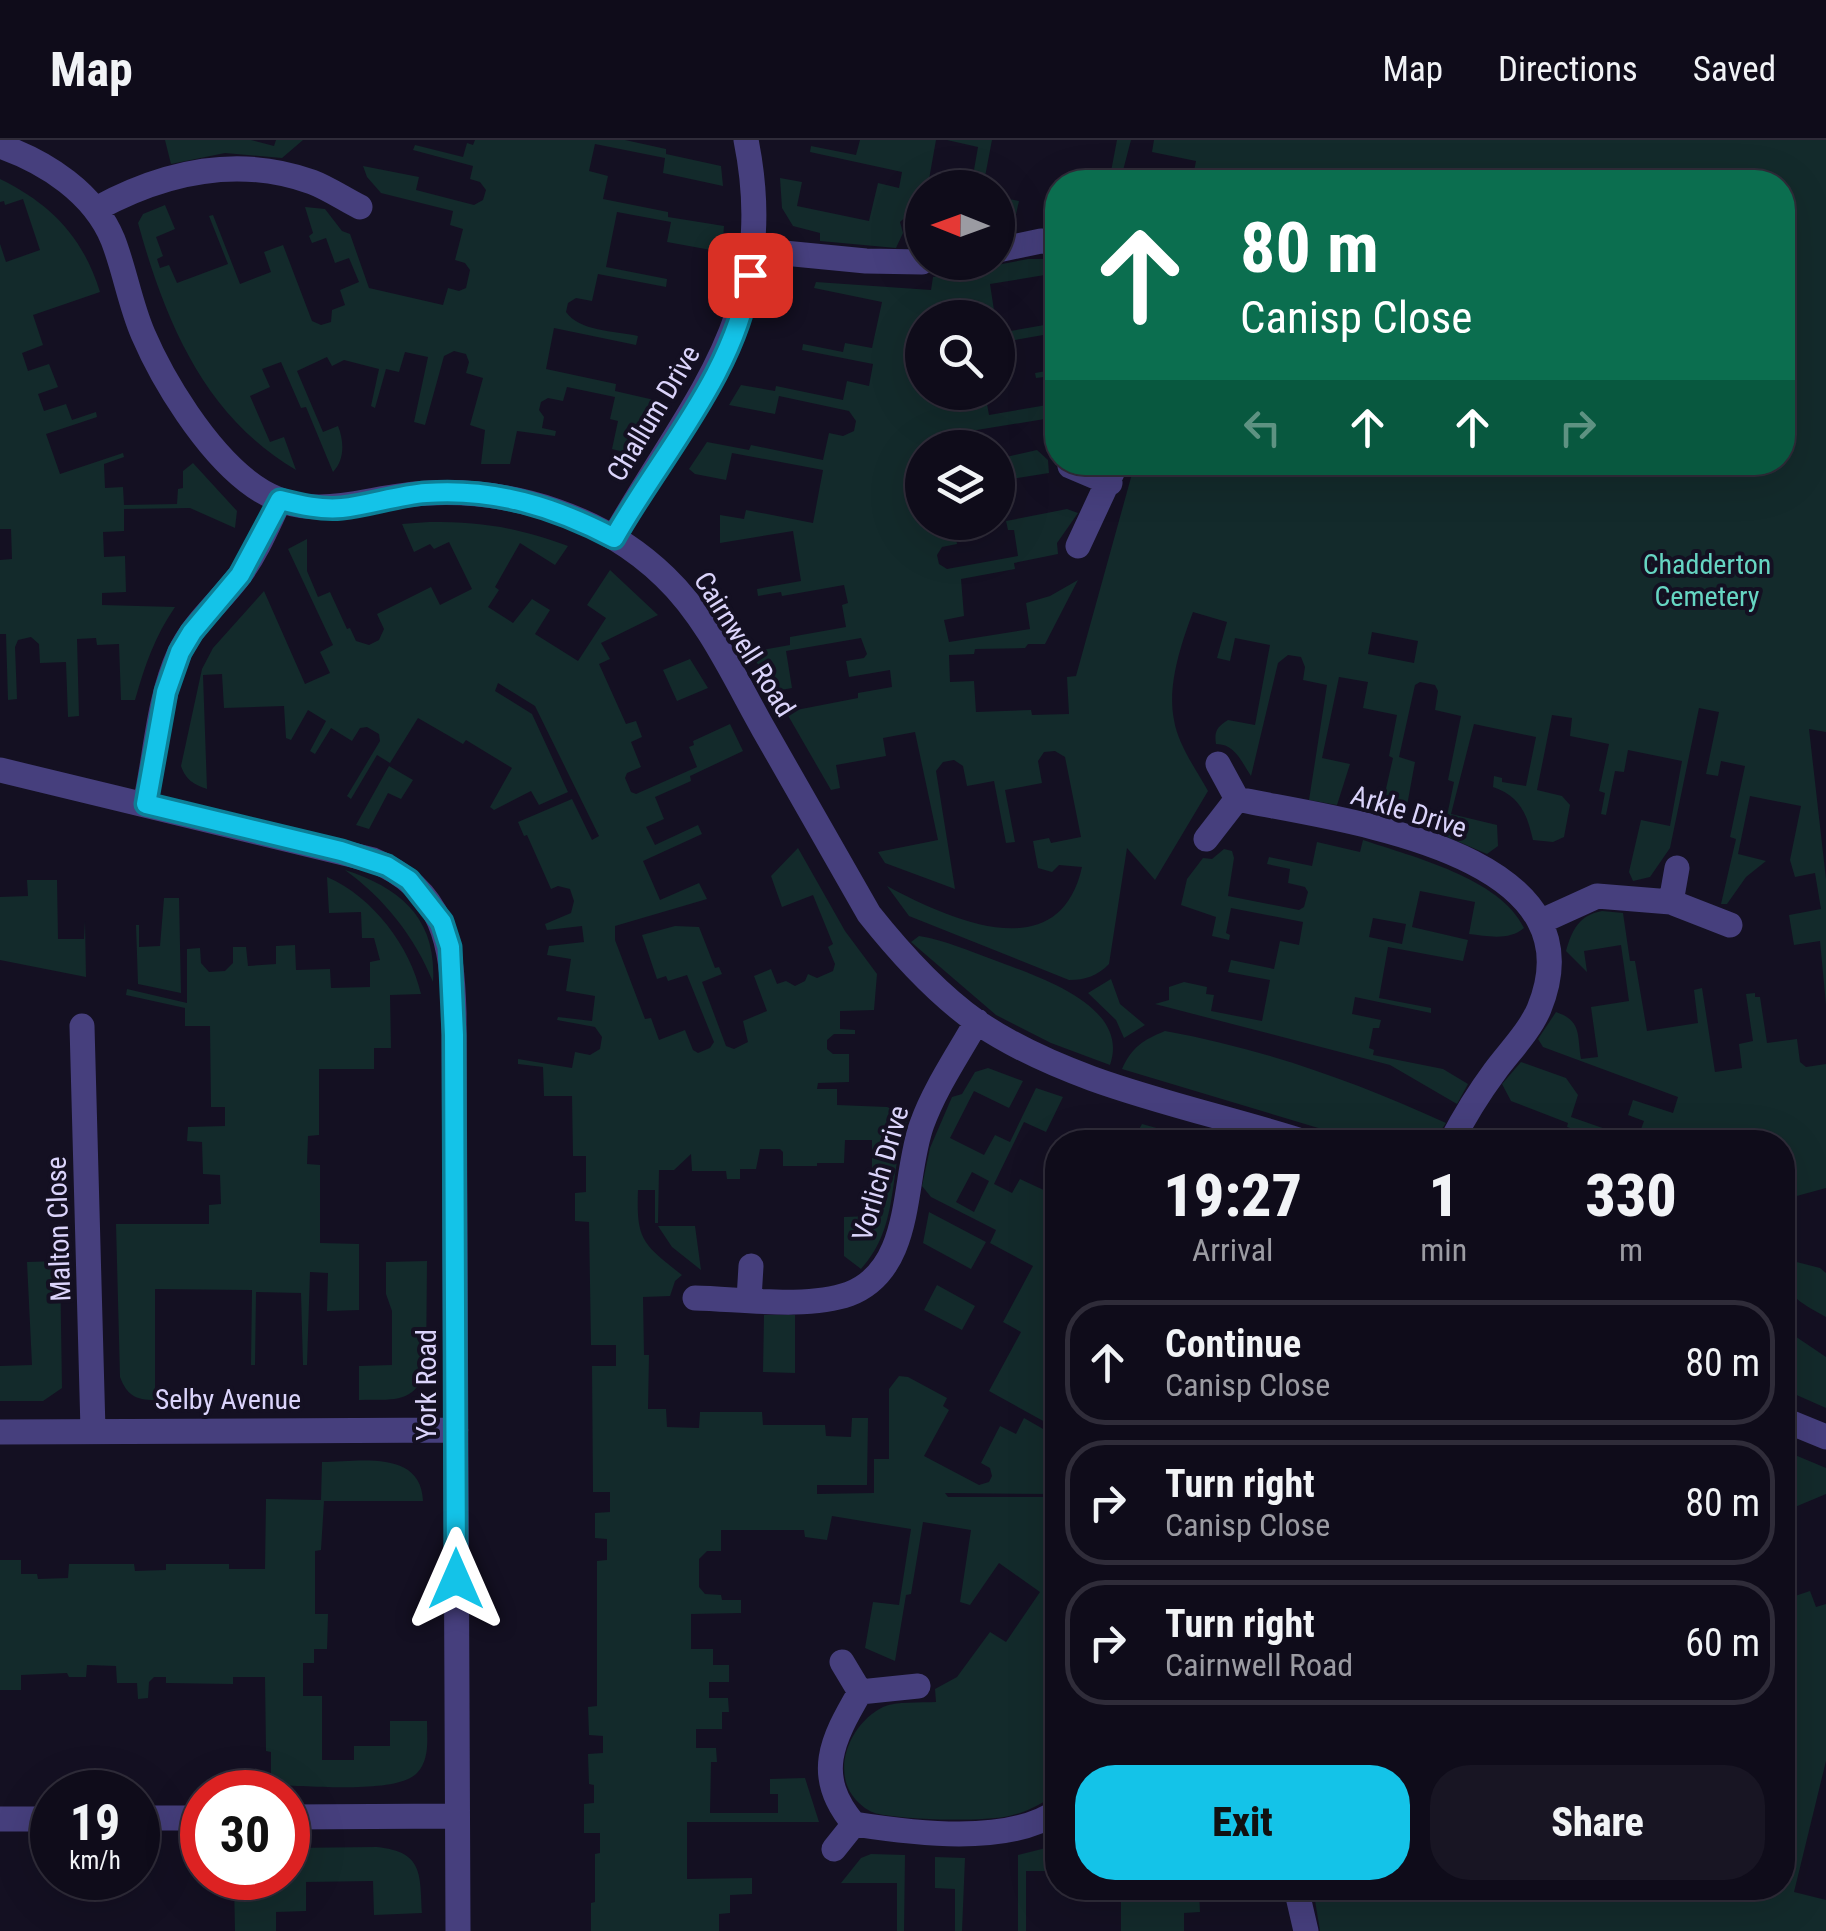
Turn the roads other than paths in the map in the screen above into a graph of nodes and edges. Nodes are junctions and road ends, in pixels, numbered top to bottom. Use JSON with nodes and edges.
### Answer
{"nodes":[{"id":1,"x":746,"y":140,"type":"edge"},
{"id":2,"x":0,"y":146,"type":"edge"},
{"id":3,"x":325,"y":159,"type":"dead end"},
{"id":4,"x":314,"y":183,"type":"junction"},
{"id":5,"x":360,"y":207,"type":"dead end"},
{"id":6,"x":96,"y":209,"type":"junction"},
{"id":7,"x":1045,"y":241,"type":"edge"},
{"id":8,"x":1015,"y":247,"type":"edge"},
{"id":9,"x":754,"y":250,"type":"junction"},
{"id":10,"x":905,"y":262,"type":"edge"},
{"id":11,"x":1112,"y":475,"type":"edge"},
{"id":12,"x":280,"y":500,"type":"junction"},
{"id":13,"x":614,"y":538,"type":"junction"},
{"id":14,"x":1078,"y":546,"type":"dead end"},
{"id":15,"x":1218,"y":764,"type":"dead end"},
{"id":16,"x":0,"y":770,"type":"edge"},
{"id":17,"x":1237,"y":799,"type":"junction"},
{"id":18,"x":146,"y":804,"type":"junction"},
{"id":19,"x":1206,"y":838,"type":"dead end"},
{"id":20,"x":1676,"y":868,"type":"dead end"},
{"id":21,"x":1670,"y":902,"type":"junction"},
{"id":22,"x":1542,"y":921,"type":"junction"},
{"id":23,"x":1730,"y":925,"type":"dead end"},
{"id":24,"x":976,"y":1022,"type":"junction"},
{"id":25,"x":82,"y":1026,"type":"dead end"},
{"id":26,"x":1248,"y":1130,"type":"edge"},
{"id":27,"x":1458,"y":1130,"type":"edge"},
{"id":28,"x":751,"y":1266,"type":"dead end"},
{"id":29,"x":696,"y":1298,"type":"dead end"},
{"id":30,"x":750,"y":1299,"type":"junction"},
{"id":31,"x":1795,"y":1424,"type":"edge"},
{"id":32,"x":94,"y":1430,"type":"junction"},
{"id":33,"x":456,"y":1430,"type":"junction"},
{"id":34,"x":0,"y":1432,"type":"edge"},
{"id":35,"x":1826,"y":1437,"type":"edge"},
{"id":36,"x":842,"y":1662,"type":"dead end"},
{"id":37,"x":918,"y":1686,"type":"dead end"},
{"id":38,"x":860,"y":1692,"type":"junction"},
{"id":39,"x":457,"y":1816,"type":"junction"},
{"id":40,"x":310,"y":1817,"type":"edge"},
{"id":41,"x":1045,"y":1818,"type":"edge"},
{"id":42,"x":0,"y":1819,"type":"edge"},
{"id":43,"x":30,"y":1819,"type":"edge"},
{"id":44,"x":854,"y":1824,"type":"junction"},
{"id":45,"x":834,"y":1849,"type":"dead end"},
{"id":46,"x":1299,"y":1900,"type":"edge"},
{"id":47,"x":458,"y":1931,"type":"edge"},
{"id":48,"x":1306,"y":1931,"type":"edge"}],
"edges":[{"from":1,"to":9,"type":"street","name":"Challum Drive"},
{"from":2,"to":6,"type":"street","name":"Cairnwell Road"},
{"from":3,"to":4,"type":"street"},
{"from":4,"to":5,"type":"street"},
{"from":4,"to":6,"type":"street"},
{"from":6,"to":12,"type":"street","name":"Cairnwell Road"},
{"from":7,"to":8,"type":"street"},
{"from":9,"to":10,"type":"street"},
{"from":9,"to":13,"type":"street","name":"Challum Drive"},
{"from":11,"to":14,"type":"street"},
{"from":12,"to":13,"type":"street","name":"Cairnwell Road"},
{"from":12,"to":18,"type":"street"},
{"from":13,"to":24,"type":"street","name":"Cairnwell Road"},
{"from":15,"to":17,"type":"street"},
{"from":16,"to":18,"type":"street","name":"York Road"},
{"from":17,"to":19,"type":"street"},
{"from":17,"to":22,"type":"street","name":"Arkle Drive"},
{"from":18,"to":33,"type":"street","name":"York Road"},
{"from":20,"to":21,"type":"street"},
{"from":21,"to":22,"type":"street"},
{"from":21,"to":23,"type":"street"},
{"from":22,"to":27,"type":"street"},
{"from":24,"to":26,"type":"street","name":"Cairnwell Road"},
{"from":24,"to":30,"type":"street","name":"Vorlich Drive"},
{"from":25,"to":32,"type":"street","name":"Malton Close"},
{"from":28,"to":30,"type":"street"},
{"from":29,"to":30,"type":"street","name":"Vorlich Drive"},
{"from":31,"to":35,"type":"street"},
{"from":32,"to":33,"type":"street","name":"Selby Avenue"},
{"from":32,"to":34,"type":"street","name":"Selby Avenue"},
{"from":33,"to":39,"type":"street","name":"York Road"},
{"from":36,"to":38,"type":"street"},
{"from":37,"to":38,"type":"street"},
{"from":38,"to":44,"type":"street"},
{"from":39,"to":40,"type":"street"},
{"from":39,"to":47,"type":"street","name":"York Road"},
{"from":41,"to":44,"type":"street"},
{"from":42,"to":43,"type":"street"},
{"from":44,"to":45,"type":"street"},
{"from":46,"to":48,"type":"street"}]}
